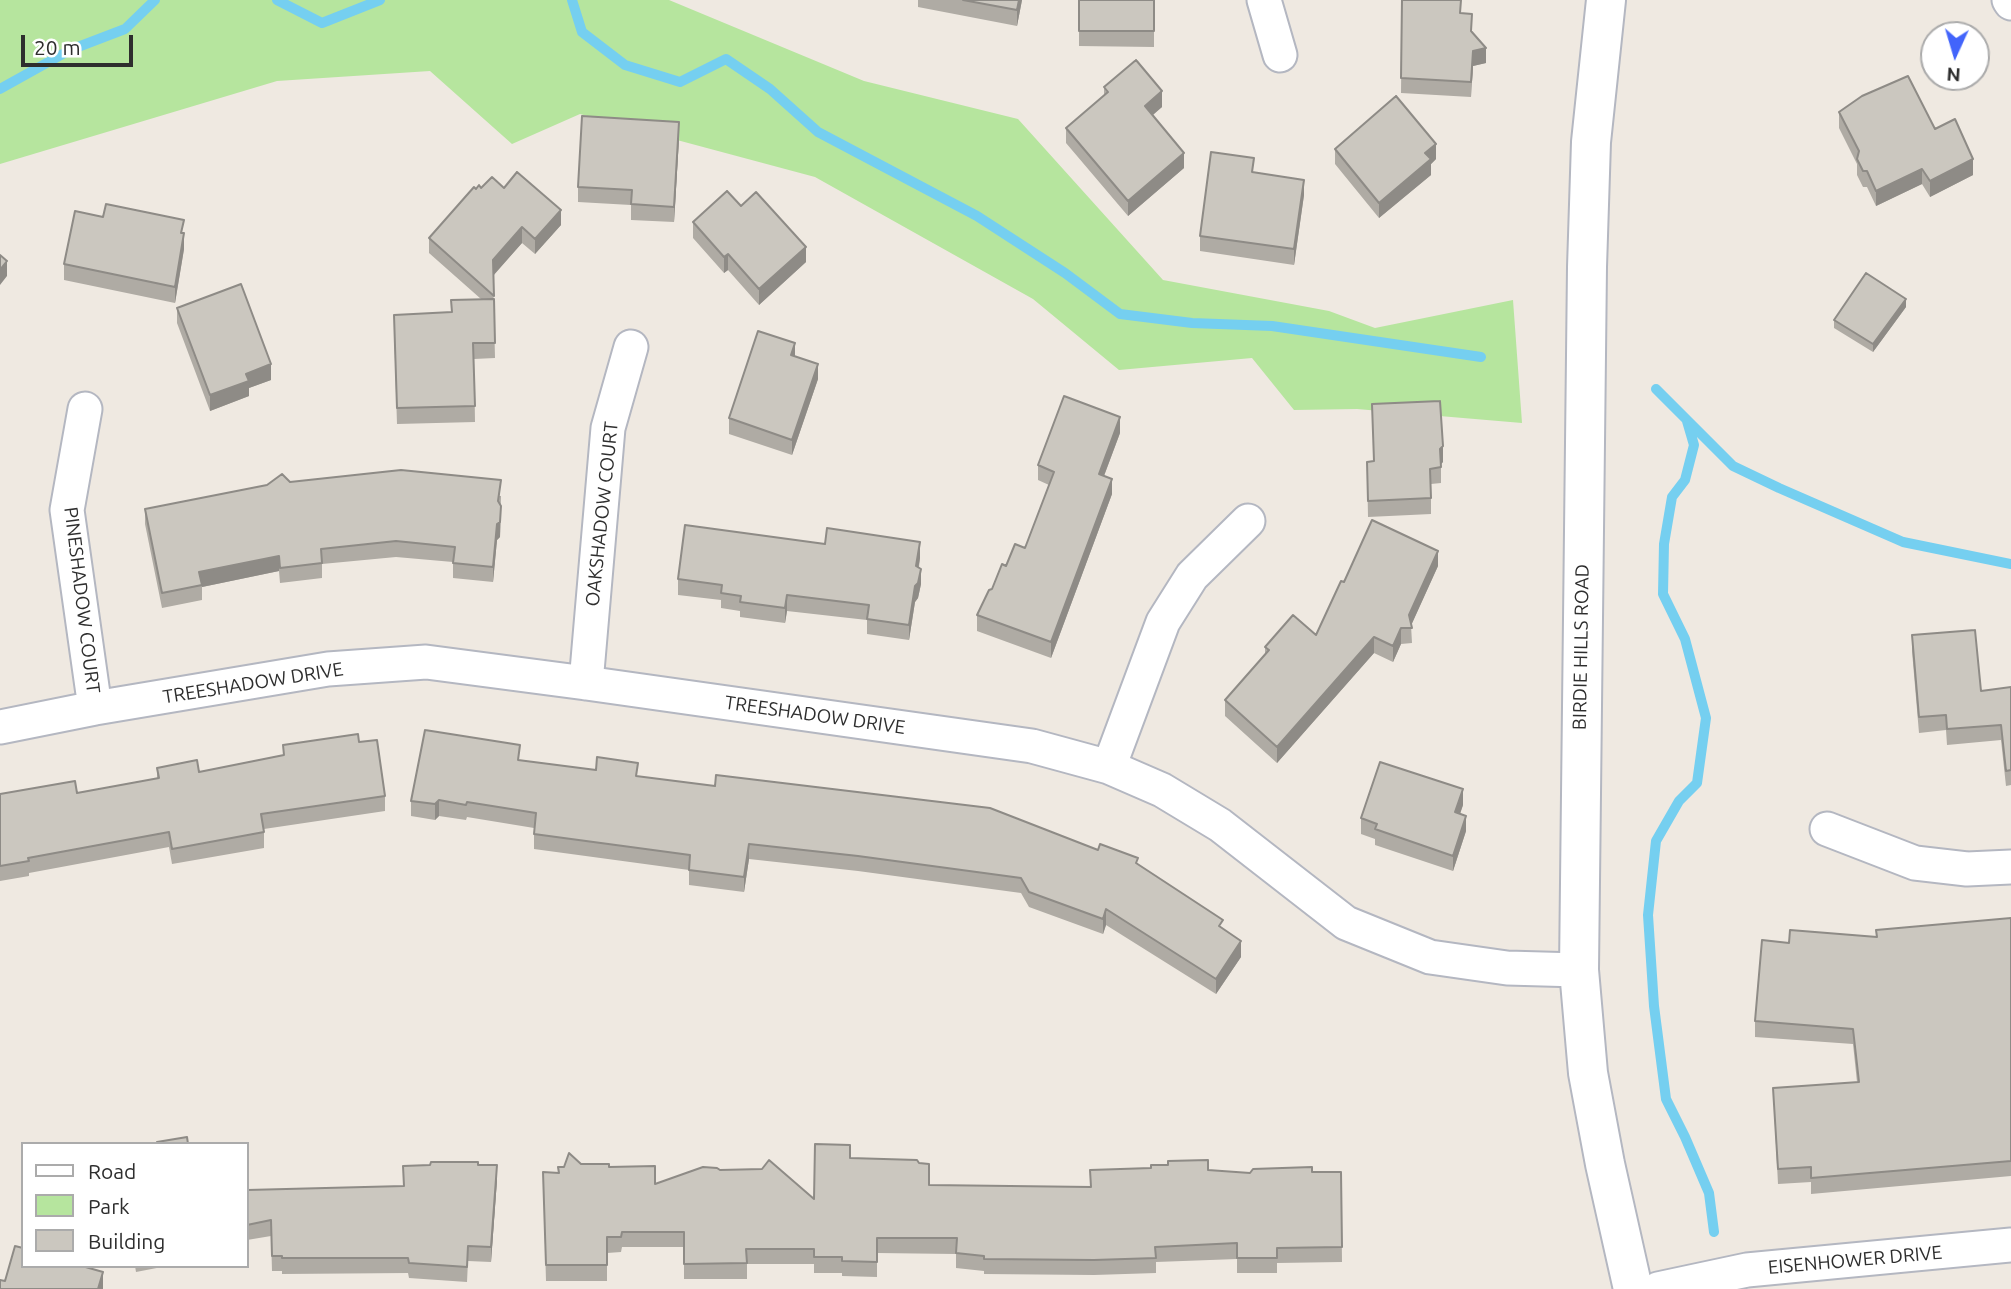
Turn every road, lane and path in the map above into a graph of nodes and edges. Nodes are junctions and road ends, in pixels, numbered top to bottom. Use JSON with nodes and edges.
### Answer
{"nodes":[{"id":1,"x":1264,"y":0,"type":"edge"},
{"id":2,"x":1606,"y":0,"type":"edge"},
{"id":3,"x":1280,"y":55,"type":"dead end"},
{"id":4,"x":631,"y":346,"type":"dead end"},
{"id":5,"x":85,"y":409,"type":"dead end"},
{"id":6,"x":1248,"y":521,"type":"dead end"},
{"id":7,"x":586,"y":683,"type":"junction"},
{"id":8,"x":95,"y":708,"type":"junction"},
{"id":9,"x":0,"y":727,"type":"edge"},
{"id":10,"x":1109,"y":767,"type":"junction"},
{"id":11,"x":1827,"y":829,"type":"dead end"},
{"id":12,"x":2011,"y":867,"type":"edge"},
{"id":13,"x":1579,"y":970,"type":"junction"},
{"id":14,"x":2011,"y":1245,"type":"edge"},
{"id":15,"x":1633,"y":1289,"type":"edge"},
{"id":16,"x":1658,"y":1289,"type":"edge"}],
"edges":[{"from":1,"to":3,"type":"street"},
{"from":2,"to":13,"type":"main road","name":"BIRDIE HILLS ROAD"},
{"from":4,"to":7,"type":"street","name":"OAKSHADOW COURT"},
{"from":5,"to":8,"type":"street","name":"PINESHADOW COURT"},
{"from":6,"to":10,"type":"street"},
{"from":7,"to":8,"type":"street","name":"TREESHADOW DRIVE"},
{"from":7,"to":10,"type":"street","name":"TREESHADOW DRIVE"},
{"from":8,"to":9,"type":"street","name":"TREESHADOW DRIVE"},
{"from":10,"to":13,"type":"street","name":"TREESHADOW DRIVE"},
{"from":11,"to":12,"type":"street"},
{"from":13,"to":15,"type":"main road","name":"BIRDIE HILLS ROAD"},
{"from":14,"to":16,"type":"street","name":"EISENHOWER DRIVE"}]}
